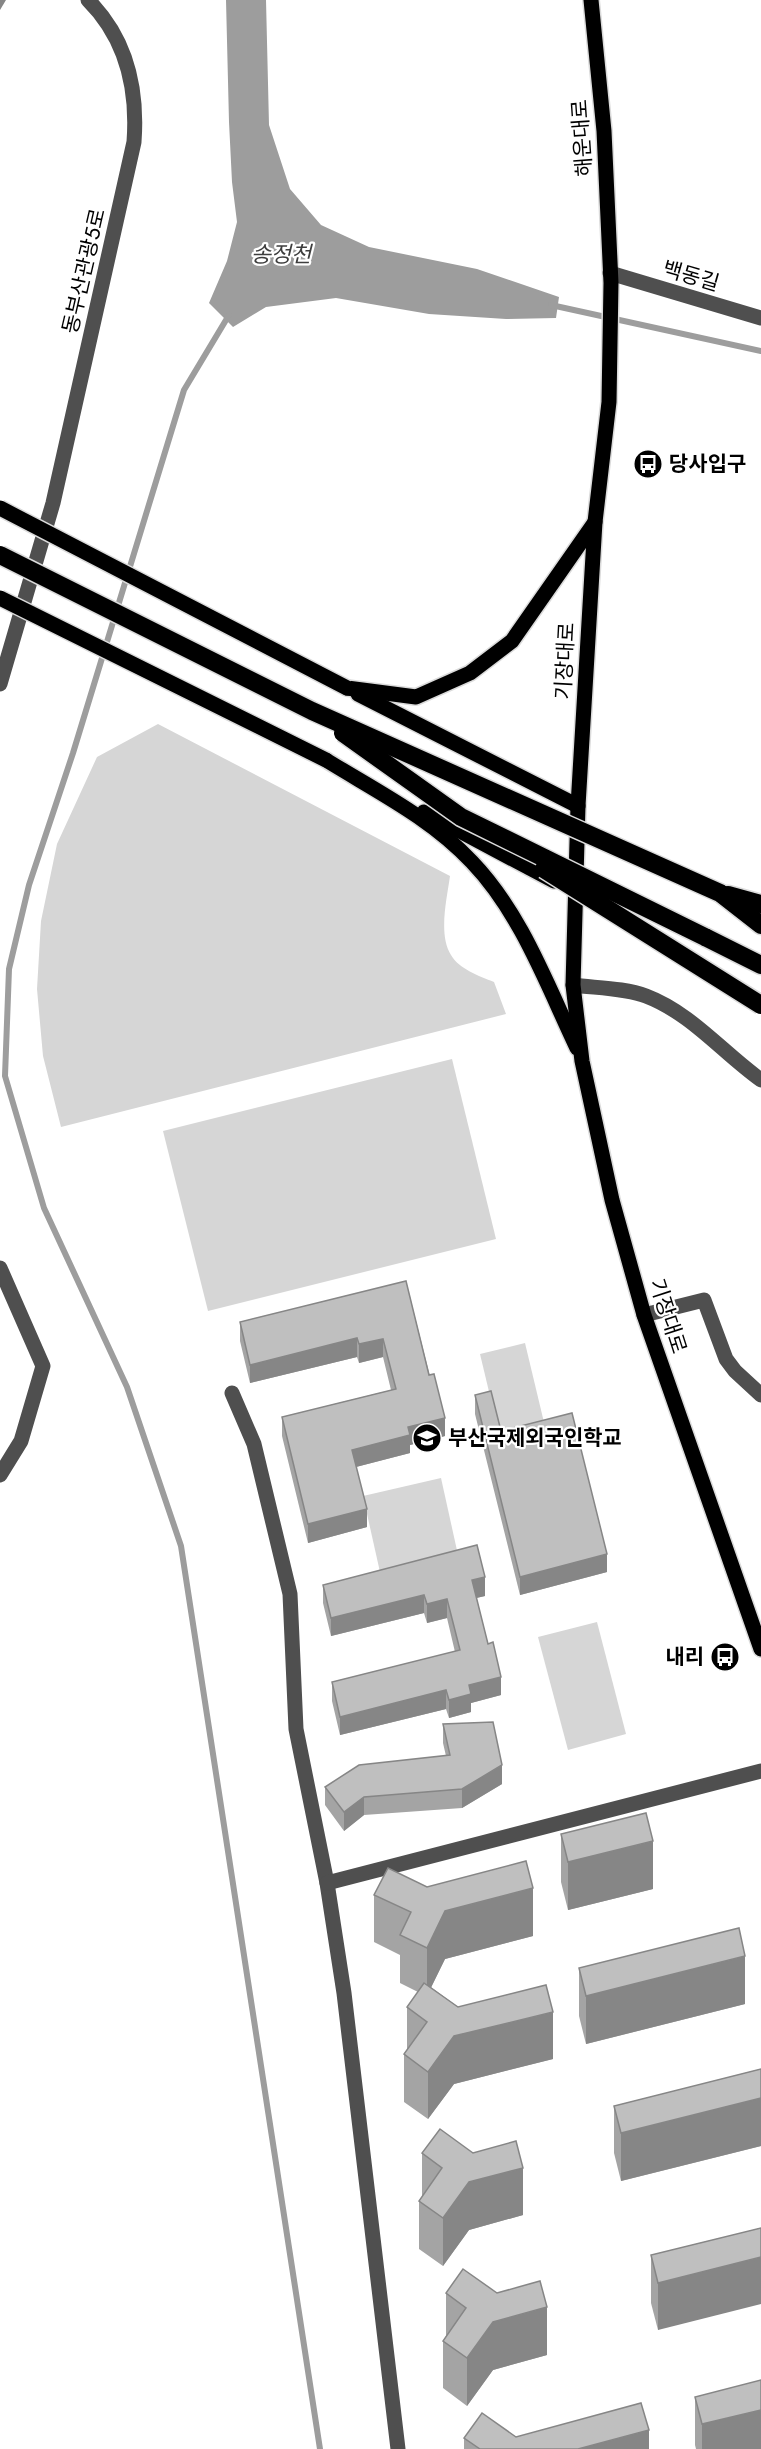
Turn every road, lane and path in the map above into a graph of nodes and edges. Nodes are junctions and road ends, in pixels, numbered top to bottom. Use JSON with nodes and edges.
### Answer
{"nodes":[{"id":1,"x":88,"y":0,"type":"edge"},
{"id":2,"x":591,"y":0,"type":"edge"},
{"id":3,"x":610,"y":278,"type":"junction"},
{"id":4,"x":761,"y":318,"type":"edge"},
{"id":5,"x":610,"y":340,"type":"joint"},
{"id":6,"x":0,"y":508,"type":"edge"},
{"id":7,"x":595,"y":522,"type":"junction"},
{"id":8,"x":0,"y":555,"type":"edge"},
{"id":9,"x":0,"y":598,"type":"edge"},
{"id":10,"x":0,"y":684,"type":"edge"},
{"id":11,"x":347,"y":688,"type":"junction"},
{"id":12,"x":312,"y":711,"type":"junction"},
{"id":13,"x":326,"y":760,"type":"junction"},
{"id":14,"x":578,"y":806,"type":"junction"},
{"id":15,"x":461,"y":817,"type":"junction"},
{"id":16,"x":574,"y":892,"type":"junction"},
{"id":17,"x":720,"y":892,"type":"junction"},
{"id":18,"x":761,"y":904,"type":"edge"},
{"id":19,"x":761,"y":925,"type":"edge"},
{"id":20,"x":761,"y":965,"type":"edge"},
{"id":21,"x":573,"y":985,"type":"junction"},
{"id":22,"x":761,"y":1005,"type":"edge"},
{"id":23,"x":582,"y":1061,"type":"junction"},
{"id":24,"x":761,"y":1080,"type":"edge"},
{"id":25,"x":0,"y":1269,"type":"edge"},
{"id":26,"x":644,"y":1315,"type":"junction"},
{"id":27,"x":232,"y":1394,"type":"dead end"},
{"id":28,"x":761,"y":1395,"type":"edge"},
{"id":29,"x":0,"y":1475,"type":"edge"},
{"id":30,"x":761,"y":1649,"type":"edge"},
{"id":31,"x":761,"y":1771,"type":"edge"},
{"id":32,"x":327,"y":1883,"type":"junction"},
{"id":33,"x":398,"y":2449,"type":"edge"}],
"edges":[{"from":1,"to":10,"type":"street","name":"동부산관광5로"},
{"from":2,"to":3,"type":"main road","name":"해운대로"},
{"from":3,"to":4,"type":"street","name":"백동길"},
{"from":3,"to":5,"type":"main road","name":"해운대로"},
{"from":5,"to":7,"type":"main road","name":"기장대로"},
{"from":6,"to":11,"type":"main road","bridge":true},
{"from":7,"to":11,"type":"main road"},
{"from":7,"to":14,"type":"main road","name":"기장대로"},
{"from":8,"to":12,"type":"highway","bridge":true},
{"from":9,"to":13,"type":"main road","bridge":true},
{"from":11,"to":14,"type":"main road"},
{"from":12,"to":15,"type":"highway","bridge":true},
{"from":12,"to":17,"type":"highway","bridge":true},
{"from":13,"to":16,"type":"main road"},
{"from":13,"to":23,"type":"main road"},
{"from":14,"to":16,"type":"main road","name":"기장대로"},
{"from":15,"to":20,"type":"highway","bridge":true},
{"from":15,"to":22,"type":"highway","bridge":true},
{"from":16,"to":21,"type":"main road","name":"기장대로"},
{"from":17,"to":18,"type":"highway"},
{"from":17,"to":19,"type":"highway"},
{"from":21,"to":23,"type":"main road","name":"기장대로"},
{"from":21,"to":24,"type":"street"},
{"from":23,"to":26,"type":"main road","name":"기장대로"},
{"from":25,"to":29,"type":"street"},
{"from":26,"to":28,"type":"street"},
{"from":26,"to":30,"type":"main road","name":"기장대로"},
{"from":27,"to":32,"type":"street"},
{"from":31,"to":32,"type":"street"},
{"from":32,"to":33,"type":"street"}]}
